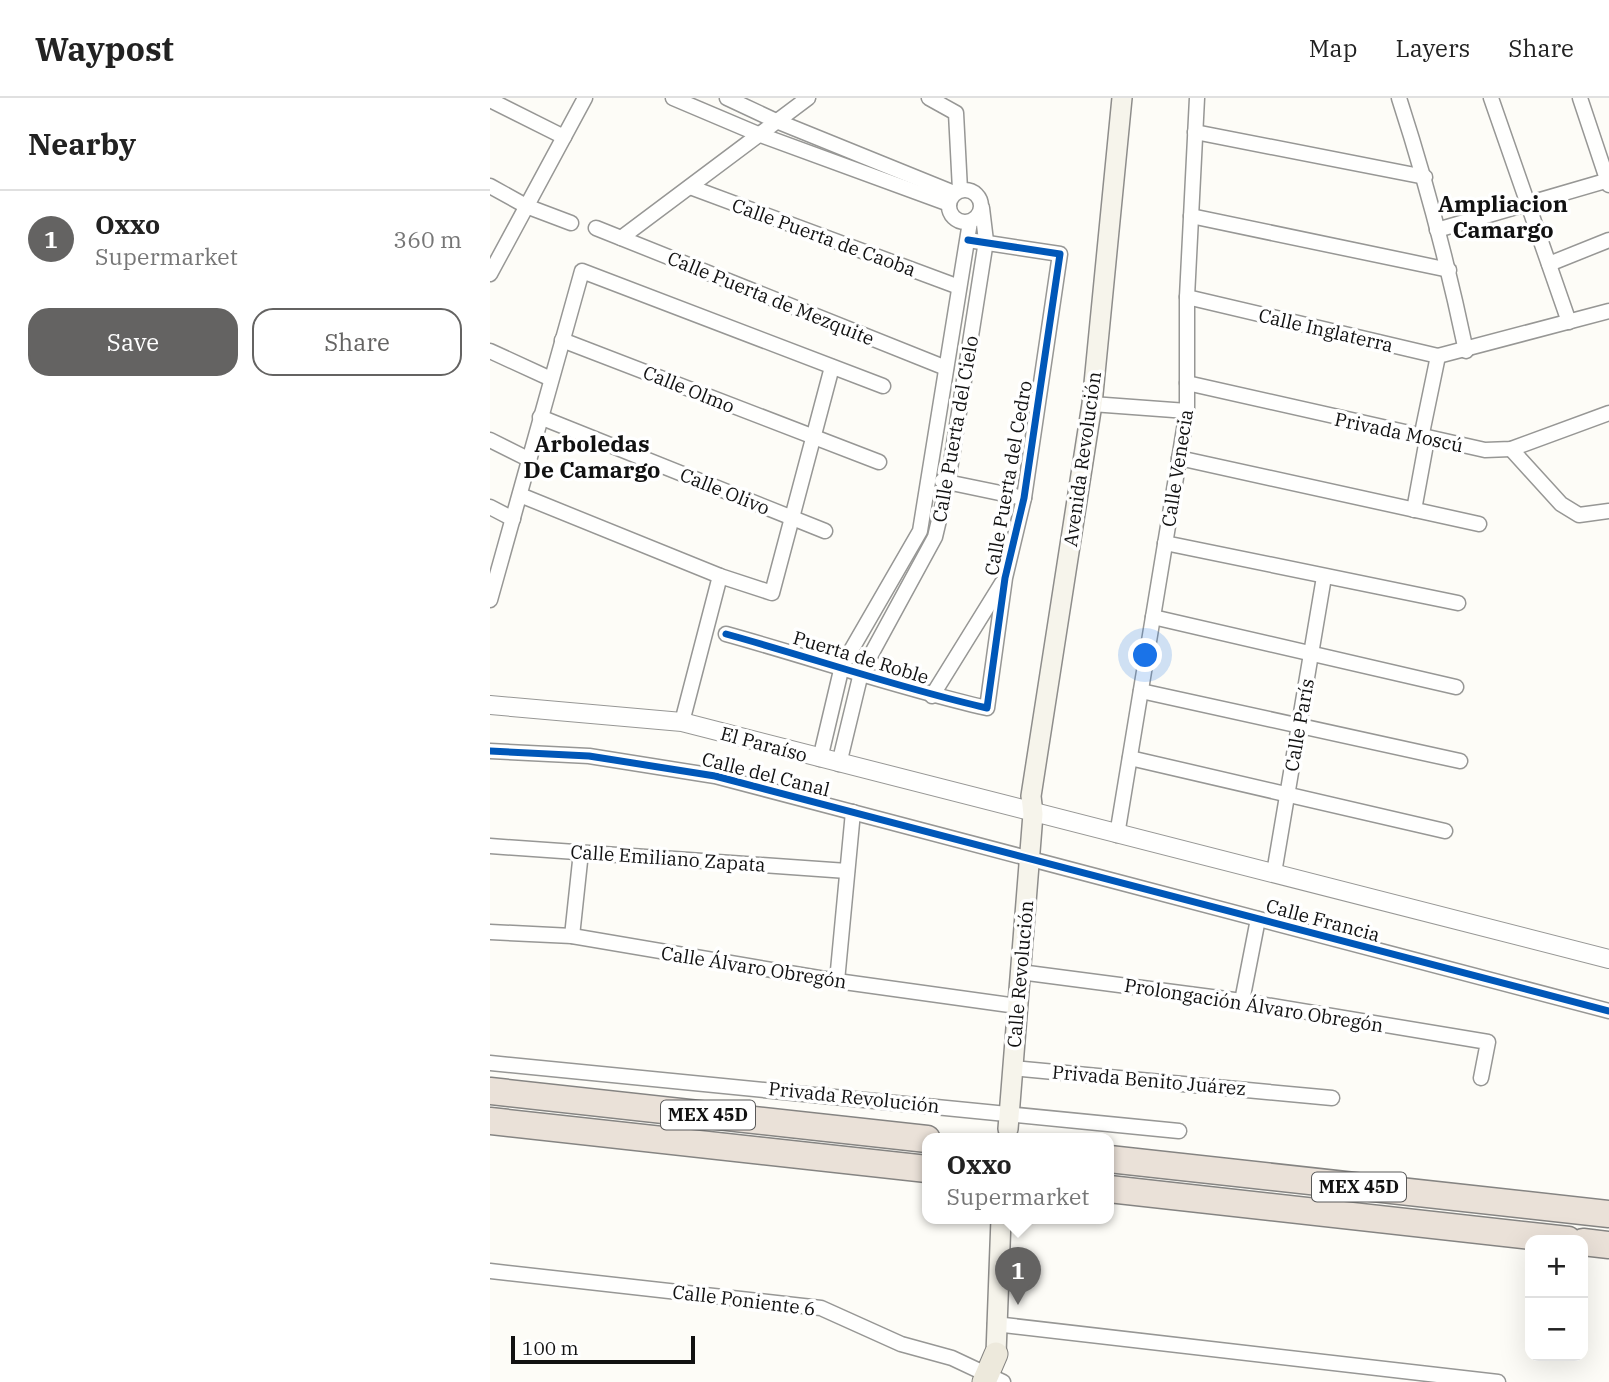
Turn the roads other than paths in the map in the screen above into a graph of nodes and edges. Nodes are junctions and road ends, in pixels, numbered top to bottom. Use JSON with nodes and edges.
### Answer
{"nodes":[{"id":1,"x":585,"y":98,"type":"edge"},
{"id":2,"x":673,"y":98,"type":"edge"},
{"id":3,"x":727,"y":98,"type":"edge"},
{"id":4,"x":808,"y":98,"type":"edge"},
{"id":5,"x":929,"y":98,"type":"edge"},
{"id":6,"x":1122,"y":98,"type":"edge"},
{"id":7,"x":1197,"y":98,"type":"edge"},
{"id":8,"x":1399,"y":98,"type":"edge"},
{"id":9,"x":1490,"y":98,"type":"edge"},
{"id":10,"x":1580,"y":98,"type":"edge"},
{"id":11,"x":490,"y":100,"type":"edge"},
{"id":12,"x":774,"y":120,"type":"junction"},
{"id":13,"x":1195,"y":132,"type":"junction"},
{"id":14,"x":758,"y":134,"type":"junction"},
{"id":15,"x":564,"y":137,"type":"junction"},
{"id":16,"x":1425,"y":177,"type":"junction"},
{"id":17,"x":1608,"y":182,"type":"edge"},
{"id":18,"x":490,"y":187,"type":"edge"},
{"id":19,"x":690,"y":187,"type":"junction"},
{"id":20,"x":955,"y":196,"type":"junction"},
{"id":21,"x":1529,"y":204,"type":"junction"},
{"id":22,"x":526,"y":206,"type":"junction"},
{"id":23,"x":982,"y":208,"type":"junction"},
{"id":24,"x":1191,"y":216,"type":"junction"},
{"id":25,"x":970,"y":222,"type":"junction"},
{"id":26,"x":571,"y":223,"type":"dead end"},
{"id":27,"x":596,"y":228,"type":"dead end"},
{"id":28,"x":1437,"y":230,"type":"junction"},
{"id":29,"x":621,"y":238,"type":"junction"},
{"id":30,"x":968,"y":240,"type":"junction"},
{"id":31,"x":1609,"y":240,"type":"edge"},
{"id":32,"x":986,"y":241,"type":"junction"},
{"id":33,"x":1549,"y":264,"type":"junction"},
{"id":34,"x":1449,"y":270,"type":"junction"},
{"id":35,"x":491,"y":272,"type":"edge"},
{"id":36,"x":959,"y":287,"type":"junction"},
{"id":37,"x":1187,"y":297,"type":"junction"},
{"id":38,"x":1609,"y":311,"type":"edge"},
{"id":39,"x":1569,"y":322,"type":"junction"},
{"id":40,"x":562,"y":340,"type":"junction"},
{"id":41,"x":490,"y":351,"type":"edge"},
{"id":42,"x":1466,"y":351,"type":"junction"},
{"id":43,"x":1438,"y":356,"type":"junction"},
{"id":44,"x":832,"y":367,"type":"junction"},
{"id":45,"x":946,"y":368,"type":"junction"},
{"id":46,"x":551,"y":379,"type":"junction"},
{"id":47,"x":1187,"y":383,"type":"junction"},
{"id":48,"x":883,"y":386,"type":"dead end"},
{"id":49,"x":1092,"y":404,"type":"junction"},
{"id":50,"x":1187,"y":411,"type":"junction"},
{"id":51,"x":1609,"y":413,"type":"edge"},
{"id":52,"x":540,"y":417,"type":"junction"},
{"id":53,"x":1424,"y":438,"type":"junction"},
{"id":54,"x":815,"y":439,"type":"junction"},
{"id":55,"x":490,"y":440,"type":"edge"},
{"id":56,"x":1511,"y":449,"type":"junction"},
{"id":57,"x":1180,"y":458,"type":"junction"},
{"id":58,"x":528,"y":459,"type":"junction"},
{"id":59,"x":879,"y":462,"type":"dead end"},
{"id":60,"x":930,"y":479,"type":"junction"},
{"id":61,"x":948,"y":482,"type":"junction"},
{"id":62,"x":520,"y":495,"type":"junction"},
{"id":63,"x":1024,"y":498,"type":"junction"},
{"id":64,"x":490,"y":507,"type":"edge"},
{"id":65,"x":1415,"y":510,"type":"junction"},
{"id":66,"x":1609,"y":511,"type":"edge"},
{"id":67,"x":793,"y":518,"type":"junction"},
{"id":68,"x":513,"y":519,"type":"junction"},
{"id":69,"x":1479,"y":524,"type":"dead end"},
{"id":70,"x":825,"y":531,"type":"dead end"},
{"id":71,"x":1166,"y":543,"type":"junction"},
{"id":72,"x":720,"y":576,"type":"junction"},
{"id":73,"x":1324,"y":577,"type":"junction"},
{"id":74,"x":1005,"y":579,"type":"junction"},
{"id":75,"x":490,"y":600,"type":"edge"},
{"id":76,"x":1458,"y":603,"type":"dead end"},
{"id":77,"x":1153,"y":617,"type":"junction"},
{"id":78,"x":726,"y":634,"type":"dead end"},
{"id":79,"x":1311,"y":654,"type":"junction"},
{"id":80,"x":842,"y":666,"type":"junction"},
{"id":81,"x":861,"y":673,"type":"junction"},
{"id":82,"x":1456,"y":687,"type":"dead end"},
{"id":83,"x":1141,"y":691,"type":"junction"},
{"id":84,"x":932,"y":696,"type":"junction"},
{"id":85,"x":490,"y":705,"type":"edge"},
{"id":86,"x":987,"y":708,"type":"joint"},
{"id":87,"x":682,"y":722,"type":"junction"},
{"id":88,"x":1299,"y":726,"type":"junction"},
{"id":89,"x":490,"y":751,"type":"edge"},
{"id":90,"x":1130,"y":758,"type":"junction"},
{"id":91,"x":820,"y":759,"type":"junction"},
{"id":92,"x":1460,"y":761,"type":"dead end"},
{"id":93,"x":839,"y":764,"type":"junction"},
{"id":94,"x":1287,"y":796,"type":"junction"},
{"id":95,"x":853,"y":813,"type":"junction"},
{"id":96,"x":1033,"y":817,"type":"junction"},
{"id":97,"x":1445,"y":831,"type":"dead end"},
{"id":98,"x":1117,"y":835,"type":"junction"},
{"id":99,"x":490,"y":846,"type":"edge"},
{"id":100,"x":581,"y":852,"type":"junction"},
{"id":101,"x":1029,"y":855,"type":"junction"},
{"id":102,"x":847,"y":871,"type":"junction"},
{"id":103,"x":1274,"y":873,"type":"junction"},
{"id":104,"x":1258,"y":919,"type":"junction"},
{"id":105,"x":490,"y":932,"type":"edge"},
{"id":106,"x":572,"y":936,"type":"junction"},
{"id":107,"x":1609,"y":959,"type":"edge"},
{"id":108,"x":1020,"y":972,"type":"junction"},
{"id":109,"x":837,"y":981,"type":"junction"},
{"id":110,"x":1242,"y":1001,"type":"junction"},
{"id":111,"x":1017,"y":1006,"type":"junction"},
{"id":112,"x":1609,"y":1012,"type":"edge"},
{"id":113,"x":490,"y":1063,"type":"edge"},
{"id":114,"x":1012,"y":1068,"type":"junction"},
{"id":115,"x":1481,"y":1078,"type":"dead end"},
{"id":116,"x":490,"y":1091,"type":"edge"},
{"id":117,"x":1332,"y":1098,"type":"dead end"},
{"id":118,"x":490,"y":1121,"type":"edge"},
{"id":119,"x":1008,"y":1121,"type":"junction"},
{"id":120,"x":1178,"y":1131,"type":"dead end"},
{"id":121,"x":922,"y":1138,"type":"edge"},
{"id":122,"x":1114,"y":1160,"type":"edge"},
{"id":123,"x":922,"y":1168,"type":"edge"},
{"id":124,"x":1114,"y":1190,"type":"edge"},
{"id":125,"x":1609,"y":1214,"type":"edge"},
{"id":126,"x":1001,"y":1224,"type":"edge"},
{"id":127,"x":1525,"y":1235,"type":"edge"},
{"id":128,"x":1588,"y":1243,"type":"edge"},
{"id":129,"x":1609,"y":1245,"type":"edge"},
{"id":130,"x":490,"y":1271,"type":"edge"},
{"id":131,"x":995,"y":1324,"type":"junction"},
{"id":132,"x":996,"y":1354,"type":"joint"},
{"id":133,"x":995,"y":1380,"type":"edge"},
{"id":134,"x":1498,"y":1382,"type":"edge"}],
"edges":[{"from":1,"to":15,"type":"street"},
{"from":2,"to":14,"type":"street"},
{"from":3,"to":12,"type":"street"},
{"from":4,"to":12,"type":"street"},
{"from":5,"to":20,"type":"street"},
{"from":6,"to":49,"type":"main road","name":"Avenida Revolución"},
{"from":7,"to":13,"type":"street","name":"Calle Venecia"},
{"from":8,"to":16,"type":"street"},
{"from":9,"to":21,"type":"street"},
{"from":10,"to":17,"type":"street"},
{"from":11,"to":15,"type":"street"},
{"from":12,"to":14,"type":"street"},
{"from":12,"to":20,"type":"street"},
{"from":13,"to":16,"type":"street"},
{"from":13,"to":24,"type":"street","name":"Calle Venecia"},
{"from":14,"to":19,"type":"street"},
{"from":14,"to":20,"type":"street"},
{"from":15,"to":22,"type":"street"},
{"from":16,"to":28,"type":"street"},
{"from":17,"to":21,"type":"street"},
{"from":18,"to":22,"type":"street"},
{"from":19,"to":29,"type":"street"},
{"from":19,"to":36,"type":"street","name":"Calle Puerta de Caoba"},
{"from":20,"to":23,"type":"street"},
{"from":20,"to":25,"type":"street"},
{"from":21,"to":28,"type":"street"},
{"from":21,"to":33,"type":"street"},
{"from":22,"to":26,"type":"street"},
{"from":22,"to":35,"type":"street"},
{"from":23,"to":25,"type":"street"},
{"from":23,"to":32,"type":"street","name":"Calle Puerta del Cielo"},
{"from":24,"to":34,"type":"street"},
{"from":24,"to":37,"type":"street","name":"Calle Venecia"},
{"from":25,"to":30,"type":"street","name":"Calle Puerta del Cielo"},
{"from":27,"to":29,"type":"street","name":"Calle Puerta de Mezquite"},
{"from":28,"to":34,"type":"street"},
{"from":29,"to":45,"type":"street","name":"Calle Puerta de Mezquite"},
{"from":30,"to":32,"type":"street"},
{"from":30,"to":36,"type":"street","name":"Calle Puerta del Cielo"},
{"from":31,"to":33,"type":"street"},
{"from":32,"to":61,"type":"street","name":"Calle Puerta del Cielo"},
{"from":32,"to":63,"type":"street","name":"Calle Puerta del Cedro"},
{"from":33,"to":39,"type":"street"},
{"from":34,"to":42,"type":"street"},
{"from":36,"to":45,"type":"street","name":"Calle Puerta del Cielo"},
{"from":37,"to":43,"type":"street","name":"Calle Inglaterra"},
{"from":37,"to":47,"type":"street","name":"Calle Venecia"},
{"from":38,"to":39,"type":"street","name":"Calle Inglaterra"},
{"from":39,"to":42,"type":"street","name":"Calle Inglaterra"},
{"from":40,"to":44,"type":"street"},
{"from":40,"to":46,"type":"street"},
{"from":40,"to":54,"type":"street","name":"Calle Olmo"},
{"from":41,"to":46,"type":"street"},
{"from":42,"to":43,"type":"street","name":"Calle Inglaterra"},
{"from":43,"to":53,"type":"street"},
{"from":44,"to":48,"type":"street"},
{"from":44,"to":54,"type":"street"},
{"from":45,"to":60,"type":"street","name":"Calle Puerta del Cielo"},
{"from":46,"to":52,"type":"street"},
{"from":47,"to":50,"type":"street","name":"Calle Venecia"},
{"from":47,"to":53,"type":"street","name":"Privada Moscú"},
{"from":49,"to":50,"type":"street"},
{"from":49,"to":96,"type":"main road","name":"Avenida Revolución"},
{"from":50,"to":57,"type":"street","name":"Calle Venecia"},
{"from":51,"to":56,"type":"street","name":"Privada Moscú"},
{"from":52,"to":58,"type":"street"},
{"from":52,"to":67,"type":"street","name":"Calle Olivo"},
{"from":53,"to":56,"type":"street","name":"Privada Moscú"},
{"from":53,"to":65,"type":"street"},
{"from":54,"to":59,"type":"street","name":"Calle Olmo"},
{"from":54,"to":67,"type":"street"},
{"from":55,"to":58,"type":"street"},
{"from":56,"to":66,"type":"street"},
{"from":57,"to":65,"type":"street"},
{"from":57,"to":71,"type":"street","name":"Calle Venecia"},
{"from":58,"to":62,"type":"street"},
{"from":60,"to":61,"type":"street"},
{"from":60,"to":80,"type":"street","name":"Calle Puerta del Cielo"},
{"from":61,"to":63,"type":"street"},
{"from":61,"to":81,"type":"street","name":"Calle Puerta del Cielo"},
{"from":62,"to":68,"type":"street"},
{"from":62,"to":72,"type":"street"},
{"from":63,"to":74,"type":"street","name":"Calle Puerta del Cedro"},
{"from":64,"to":68,"type":"street"},
{"from":65,"to":69,"type":"street"},
{"from":67,"to":70,"type":"street","name":"Calle Olivo"},
{"from":67,"to":72,"type":"street"},
{"from":68,"to":75,"type":"street"},
{"from":71,"to":73,"type":"street"},
{"from":71,"to":77,"type":"street","name":"Calle Venecia"},
{"from":72,"to":87,"type":"street"},
{"from":73,"to":76,"type":"street"},
{"from":73,"to":79,"type":"street","name":"Calle París"},
{"from":74,"to":84,"type":"street","name":"Calle Puerta del Cedro"},
{"from":74,"to":86,"type":"street","name":"Calle Puerta del Cedro"},
{"from":77,"to":79,"type":"street"},
{"from":77,"to":83,"type":"street","name":"Calle Venecia"},
{"from":78,"to":80,"type":"street","name":"Puerta de Roble"},
{"from":79,"to":82,"type":"street"},
{"from":79,"to":88,"type":"street","name":"Calle París"},
{"from":80,"to":81,"type":"street","name":"Puerta de Roble"},
{"from":80,"to":91,"type":"street","name":"Calle Puerta del Cielo"},
{"from":81,"to":84,"type":"street","name":"Puerta de Roble"},
{"from":81,"to":93,"type":"street","name":"Calle Puerta del Cielo"},
{"from":83,"to":88,"type":"street"},
{"from":83,"to":90,"type":"street","name":"Calle Venecia"},
{"from":84,"to":86,"type":"street","name":"Puerta de Roble"},
{"from":85,"to":87,"type":"street","name":"El Paraíso"},
{"from":87,"to":91,"type":"street","name":"El Paraíso"},
{"from":88,"to":92,"type":"street"},
{"from":88,"to":94,"type":"street","name":"Calle París"},
{"from":89,"to":95,"type":"street","name":"Calle del Canal"},
{"from":90,"to":94,"type":"street"},
{"from":90,"to":98,"type":"street","name":"Calle Venecia"},
{"from":91,"to":93,"type":"street","name":"El Paraíso"},
{"from":93,"to":96,"type":"street","name":"El Paraíso"},
{"from":94,"to":97,"type":"street"},
{"from":94,"to":103,"type":"street","name":"Calle París"},
{"from":95,"to":101,"type":"street","name":"Calle del Canal"},
{"from":95,"to":102,"type":"street"},
{"from":96,"to":98,"type":"street","name":"Calle Francia"},
{"from":96,"to":101,"type":"main road","name":"Calle Revolución"},
{"from":98,"to":103,"type":"street","name":"Calle Francia"},
{"from":99,"to":100,"type":"street","name":"Calle Emiliano Zapata"},
{"from":100,"to":102,"type":"street","name":"Calle Emiliano Zapata"},
{"from":100,"to":106,"type":"street"},
{"from":101,"to":104,"type":"street","name":"Calle Francia"},
{"from":101,"to":108,"type":"main road","name":"Calle Revolución"},
{"from":102,"to":109,"type":"street"},
{"from":103,"to":107,"type":"street","name":"Calle Francia"},
{"from":104,"to":110,"type":"street"},
{"from":104,"to":112,"type":"street","name":"Calle Francia"},
{"from":105,"to":106,"type":"street","name":"Calle Álvaro Obregón"},
{"from":106,"to":109,"type":"street","name":"Calle Álvaro Obregón"},
{"from":108,"to":110,"type":"street","name":"Prolongación Álvaro Obregón"},
{"from":108,"to":111,"type":"main road","name":"Calle Revolución"},
{"from":109,"to":111,"type":"street","name":"Calle Álvaro Obregón"},
{"from":110,"to":115,"type":"street","name":"Prolongación Álvaro Obregón"},
{"from":111,"to":114,"type":"main road","name":"Calle Revolución"},
{"from":113,"to":119,"type":"street","name":"Privada Revolución"},
{"from":114,"to":117,"type":"street","name":"Privada Benito Juárez"},
{"from":114,"to":119,"type":"main road","name":"Calle Revolución"},
{"from":116,"to":121,"type":"highway","number":"MEX 45D"},
{"from":118,"to":123,"type":"highway","number":"MEX 45D"},
{"from":119,"to":120,"type":"street","name":"Privada Revolución"},
{"from":122,"to":125,"type":"highway","number":"MEX 45D"},
{"from":124,"to":127,"type":"highway","number":"MEX 45D"},
{"from":126,"to":131,"type":"main road"},
{"from":128,"to":129,"type":"highway"},
{"from":130,"to":133,"type":"street","name":"Calle Poniente 6"},
{"from":131,"to":132,"type":"main road"},
{"from":131,"to":134,"type":"street"},
{"from":132,"to":133,"type":"main road"}]}
